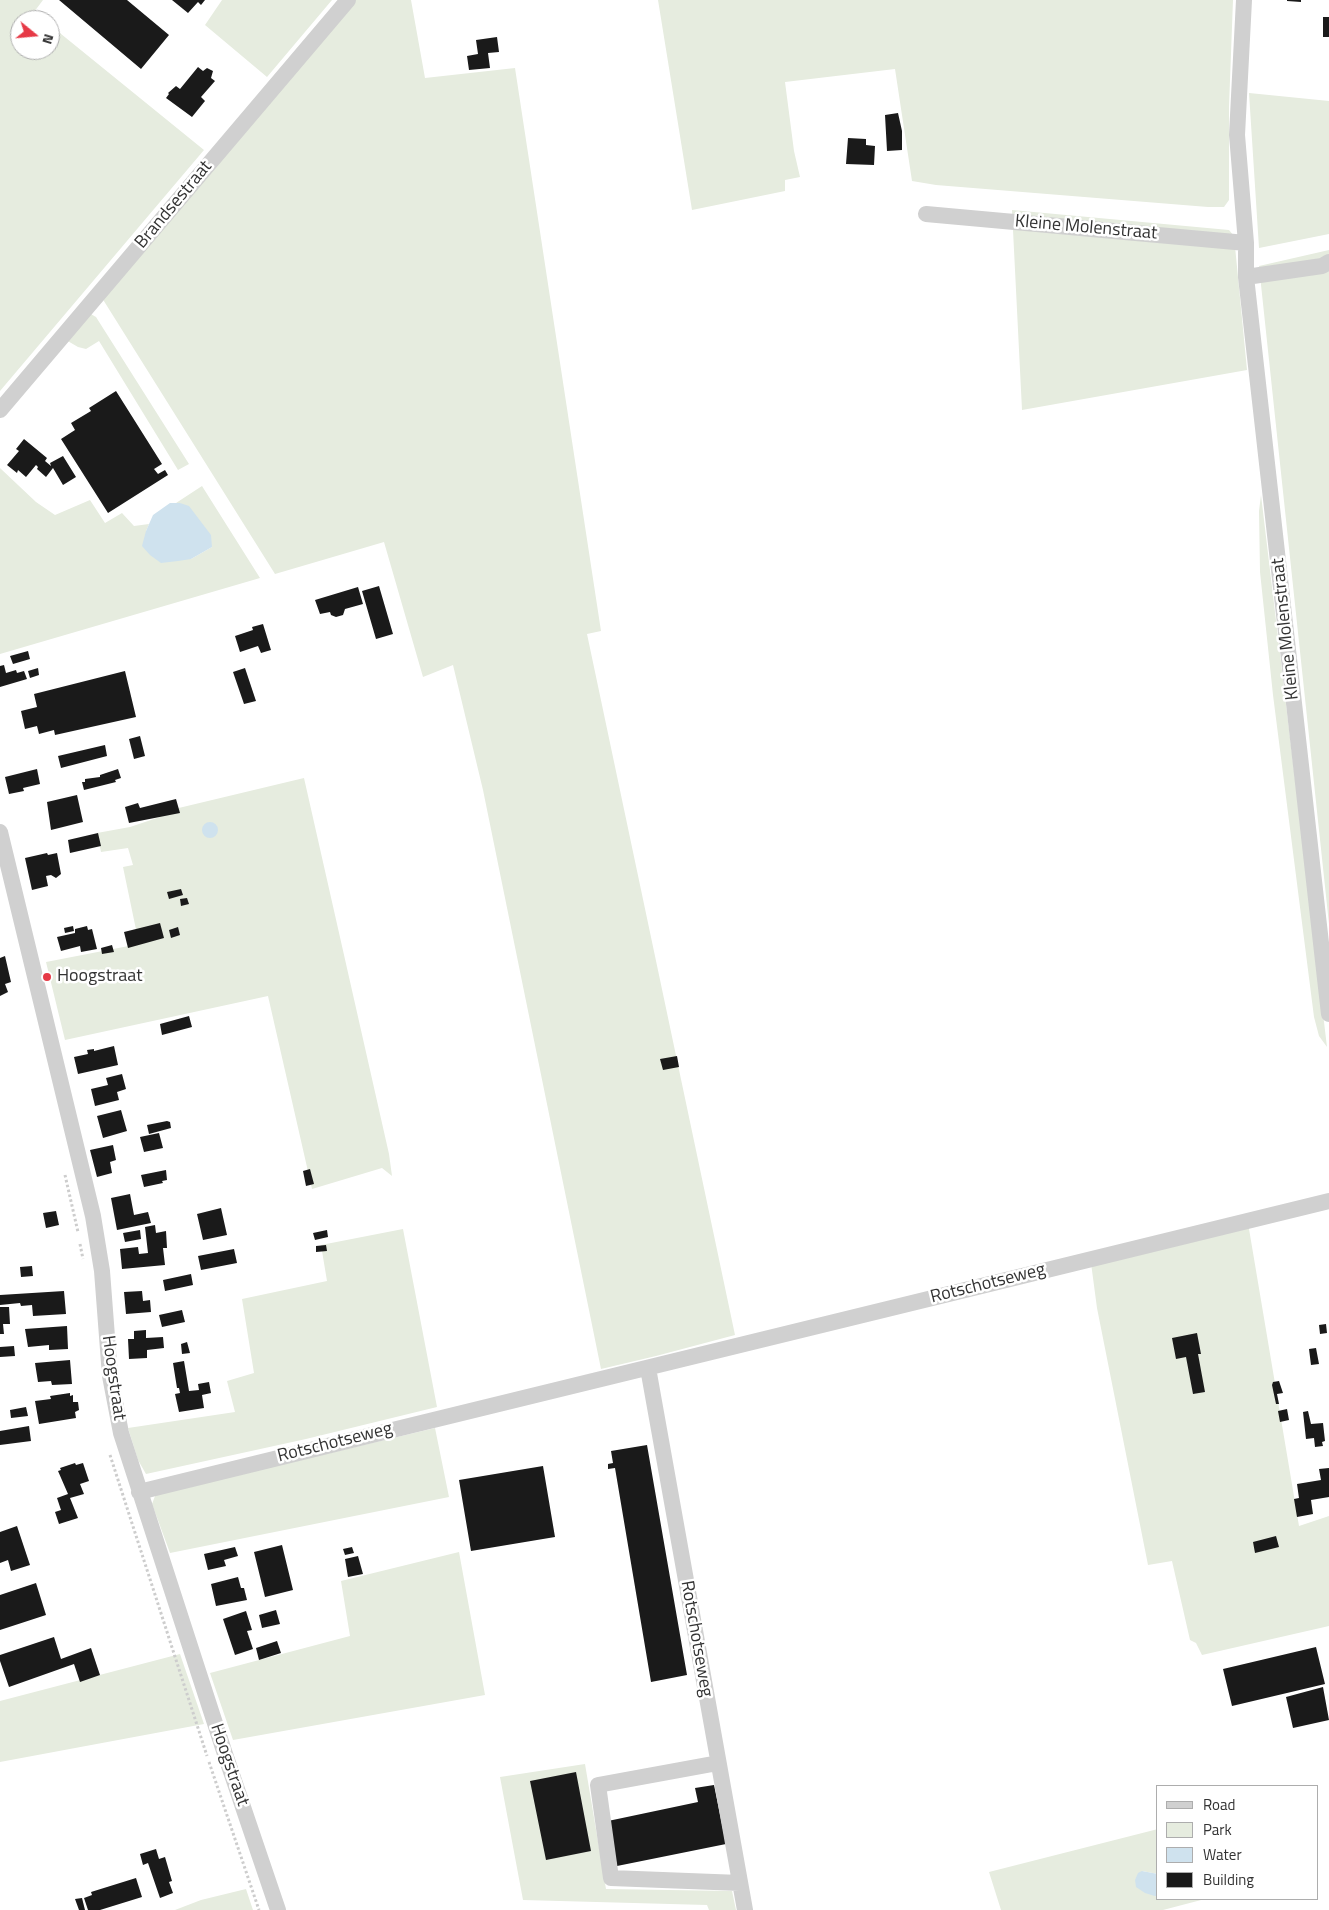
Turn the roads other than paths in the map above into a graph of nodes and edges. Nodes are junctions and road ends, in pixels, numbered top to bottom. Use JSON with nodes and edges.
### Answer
{"nodes":[{"id":1,"x":348,"y":0,"type":"edge"},
{"id":2,"x":1244,"y":0,"type":"edge"},
{"id":3,"x":926,"y":214,"type":"dead end"},
{"id":4,"x":1246,"y":243,"type":"junction"},
{"id":5,"x":1329,"y":262,"type":"edge"},
{"id":6,"x":1246,"y":277,"type":"junction"},
{"id":7,"x":0,"y":410,"type":"edge"},
{"id":8,"x":0,"y":832,"type":"edge"},
{"id":9,"x":1329,"y":1014,"type":"edge"},
{"id":10,"x":1329,"y":1201,"type":"edge"},
{"id":11,"x":648,"y":1368,"type":"junction"},
{"id":12,"x":139,"y":1492,"type":"junction"},
{"id":13,"x":718,"y":1763,"type":"junction"},
{"id":14,"x":740,"y":1883,"type":"junction"},
{"id":15,"x":278,"y":1910,"type":"edge"},
{"id":16,"x":745,"y":1910,"type":"edge"}],
"edges":[{"from":1,"to":7,"type":"street","name":"Brandsestraat"},
{"from":2,"to":4,"type":"street","name":"Kleine Molenstraat"},
{"from":3,"to":4,"type":"street","name":"Kleine Molenstraat"},
{"from":4,"to":6,"type":"street","name":"Kleine Molenstraat"},
{"from":5,"to":6,"type":"street"},
{"from":6,"to":9,"type":"street","name":"Kleine Molenstraat"},
{"from":8,"to":12,"type":"street","name":"Hoogstraat"},
{"from":10,"to":11,"type":"street","name":"Rotschotseweg"},
{"from":11,"to":12,"type":"street","name":"Rotschotseweg"},
{"from":11,"to":13,"type":"street","name":"Rotschotseweg"},
{"from":12,"to":15,"type":"street","name":"Hoogstraat"},
{"from":13,"to":14,"type":"street","name":"Rotschotseweg"},
{"from":13,"to":14,"type":"street"},
{"from":14,"to":16,"type":"street","name":"Rotschotseweg"}]}
